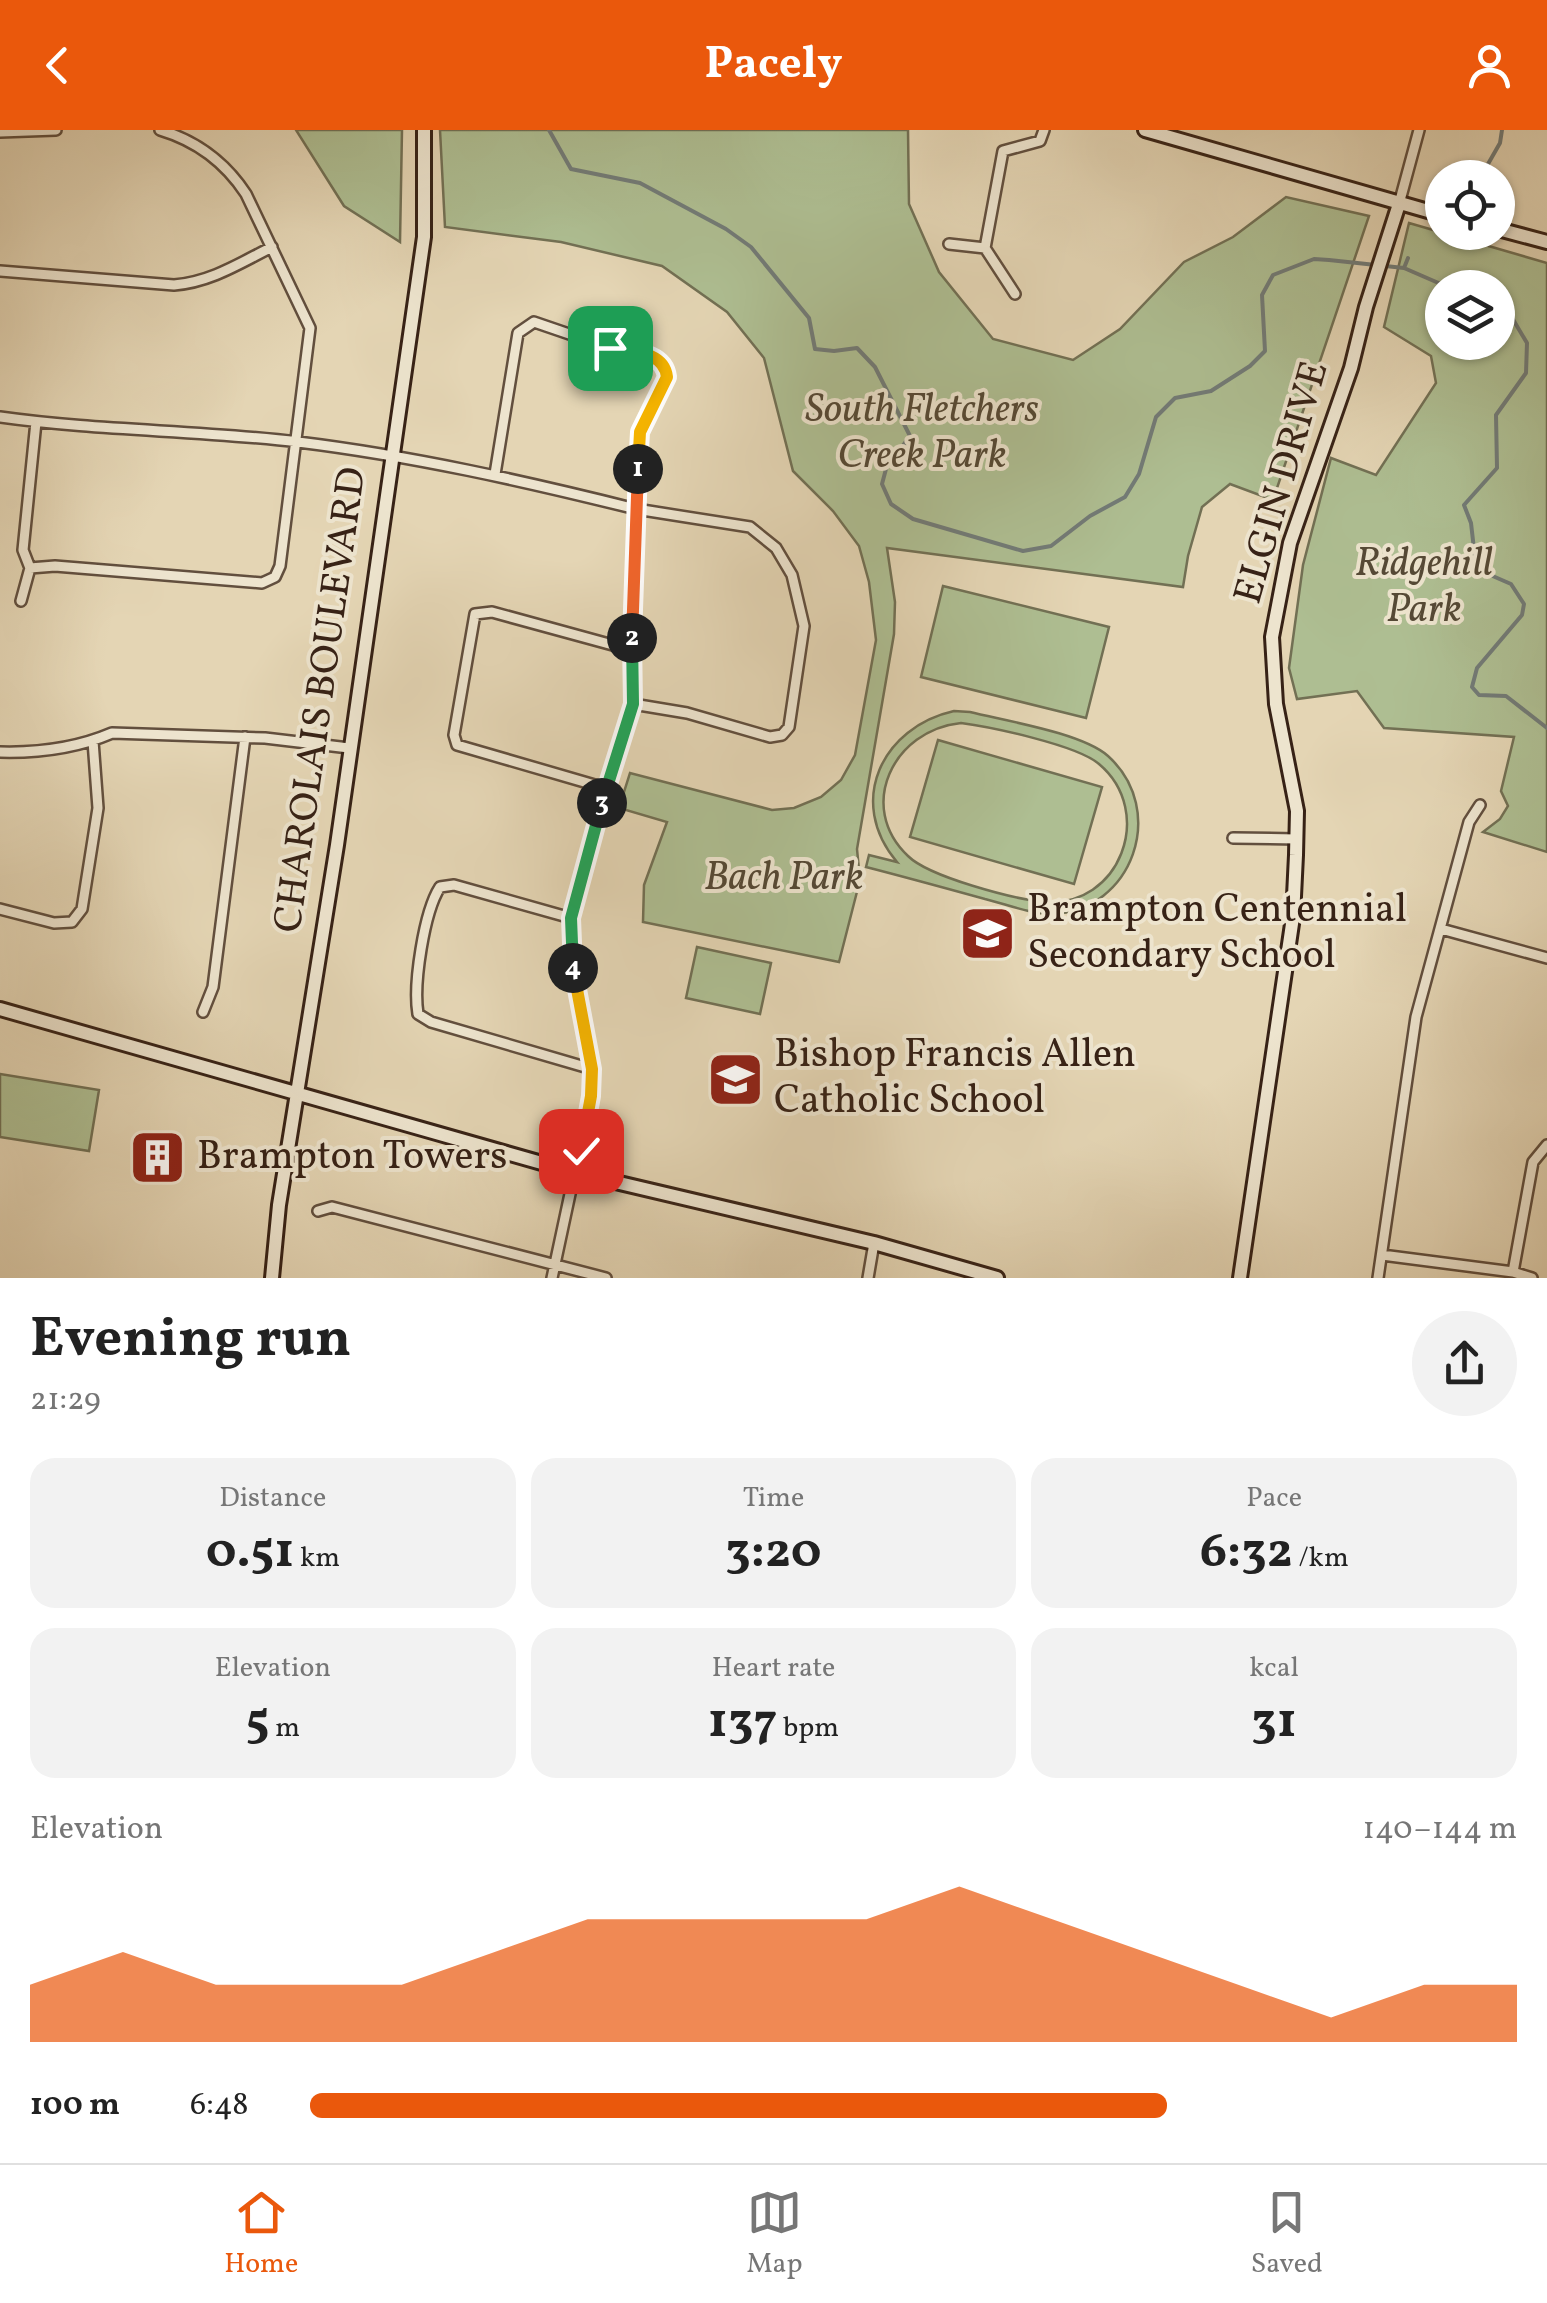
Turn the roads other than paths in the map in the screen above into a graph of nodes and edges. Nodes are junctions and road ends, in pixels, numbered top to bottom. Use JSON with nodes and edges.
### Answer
{"nodes":[{"id":1,"x":56,"y":130,"type":"edge"},
{"id":2,"x":160,"y":130,"type":"edge"},
{"id":3,"x":424,"y":130,"type":"edge"},
{"id":4,"x":1044,"y":130,"type":"edge"},
{"id":5,"x":1144,"y":130,"type":"edge"},
{"id":6,"x":1419,"y":130,"type":"edge"},
{"id":7,"x":0,"y":132,"type":"edge"},
{"id":8,"x":1399,"y":204,"type":"junction"},
{"id":9,"x":1425,"y":211,"type":"edge"},
{"id":10,"x":1515,"y":234,"type":"edge"},
{"id":11,"x":1547,"y":242,"type":"edge"},
{"id":12,"x":949,"y":244,"type":"dead end"},
{"id":13,"x":272,"y":247,"type":"junction"},
{"id":14,"x":985,"y":248,"type":"junction"},
{"id":15,"x":0,"y":271,"type":"edge"},
{"id":16,"x":1015,"y":294,"type":"dead end"},
{"id":17,"x":0,"y":417,"type":"edge"},
{"id":18,"x":36,"y":422,"type":"junction"},
{"id":19,"x":296,"y":442,"type":"junction"},
{"id":20,"x":390,"y":456,"type":"junction"},
{"id":21,"x":495,"y":474,"type":"junction"},
{"id":22,"x":636,"y":509,"type":"junction"},
{"id":23,"x":30,"y":568,"type":"junction"},
{"id":24,"x":21,"y":601,"type":"dead end"},
{"id":25,"x":632,"y":650,"type":"junction"},
{"id":26,"x":633,"y":704,"type":"junction"},
{"id":27,"x":245,"y":738,"type":"junction"},
{"id":28,"x":93,"y":741,"type":"junction"},
{"id":29,"x":349,"y":748,"type":"junction"},
{"id":30,"x":0,"y":752,"type":"edge"},
{"id":31,"x":605,"y":788,"type":"junction"},
{"id":32,"x":1480,"y":805,"type":"dead end"},
{"id":33,"x":1233,"y":838,"type":"dead end"},
{"id":34,"x":1296,"y":839,"type":"junction"},
{"id":35,"x":0,"y":909,"type":"edge"},
{"id":36,"x":571,"y":918,"type":"junction"},
{"id":37,"x":1442,"y":930,"type":"junction"},
{"id":38,"x":1547,"y":958,"type":"edge"},
{"id":39,"x":0,"y":1009,"type":"edge"},
{"id":40,"x":203,"y":1012,"type":"dead end"},
{"id":41,"x":592,"y":1069,"type":"junction"},
{"id":42,"x":298,"y":1095,"type":"junction"},
{"id":43,"x":1547,"y":1145,"type":"edge"},
{"id":44,"x":577,"y":1173,"type":"junction"},
{"id":45,"x":318,"y":1211,"type":"dead end"},
{"id":46,"x":874,"y":1244,"type":"junction"},
{"id":47,"x":1382,"y":1255,"type":"junction"},
{"id":48,"x":554,"y":1264,"type":"junction"},
{"id":49,"x":1513,"y":1272,"type":"junction"},
{"id":50,"x":272,"y":1278,"type":"edge"},
{"id":51,"x":552,"y":1278,"type":"edge"},
{"id":52,"x":606,"y":1278,"type":"edge"},
{"id":53,"x":868,"y":1278,"type":"edge"},
{"id":54,"x":996,"y":1278,"type":"edge"},
{"id":55,"x":1240,"y":1278,"type":"edge"},
{"id":56,"x":1378,"y":1278,"type":"edge"},
{"id":57,"x":1532,"y":1278,"type":"edge"}],
"edges":[{"from":1,"to":7,"type":"street"},
{"from":2,"to":13,"type":"street"},
{"from":3,"to":20,"type":"street","name":"CHAROLAIS BOULEVARD"},
{"from":4,"to":14,"type":"street"},
{"from":5,"to":8,"type":"street"},
{"from":6,"to":8,"type":"street","name":"ELGIN DRIVE"},
{"from":8,"to":9,"type":"street"},
{"from":8,"to":34,"type":"street","name":"ELGIN DRIVE"},
{"from":10,"to":11,"type":"street"},
{"from":12,"to":14,"type":"street"},
{"from":13,"to":15,"type":"street"},
{"from":13,"to":19,"type":"street"},
{"from":14,"to":16,"type":"street"},
{"from":17,"to":18,"type":"street"},
{"from":18,"to":19,"type":"street"},
{"from":18,"to":23,"type":"street"},
{"from":19,"to":20,"type":"street"},
{"from":19,"to":23,"type":"street"},
{"from":20,"to":21,"type":"street"},
{"from":20,"to":29,"type":"street","name":"CHAROLAIS BOULEVARD"},
{"from":21,"to":22,"type":"street"},
{"from":21,"to":22,"type":"street"},
{"from":22,"to":25,"type":"street"},
{"from":22,"to":26,"type":"street"},
{"from":23,"to":24,"type":"street"},
{"from":25,"to":26,"type":"street"},
{"from":25,"to":31,"type":"street"},
{"from":26,"to":31,"type":"street"},
{"from":27,"to":28,"type":"street"},
{"from":27,"to":29,"type":"street"},
{"from":27,"to":40,"type":"street"},
{"from":28,"to":30,"type":"street"},
{"from":28,"to":35,"type":"street"},
{"from":29,"to":42,"type":"street","name":"CHAROLAIS BOULEVARD"},
{"from":31,"to":36,"type":"street"},
{"from":32,"to":37,"type":"street"},
{"from":33,"to":34,"type":"street"},
{"from":34,"to":55,"type":"street","name":"ELGIN DRIVE"},
{"from":36,"to":41,"type":"street"},
{"from":36,"to":41,"type":"street"},
{"from":37,"to":38,"type":"street"},
{"from":37,"to":47,"type":"street"},
{"from":39,"to":42,"type":"street"},
{"from":41,"to":44,"type":"street"},
{"from":42,"to":44,"type":"street"},
{"from":42,"to":50,"type":"street","name":"CHAROLAIS BOULEVARD"},
{"from":43,"to":49,"type":"street"},
{"from":44,"to":46,"type":"street"},
{"from":44,"to":48,"type":"street"},
{"from":45,"to":48,"type":"street"},
{"from":46,"to":53,"type":"street"},
{"from":46,"to":54,"type":"street"},
{"from":47,"to":49,"type":"street"},
{"from":47,"to":56,"type":"street"},
{"from":48,"to":51,"type":"street"},
{"from":48,"to":52,"type":"street"},
{"from":49,"to":57,"type":"street"}]}
